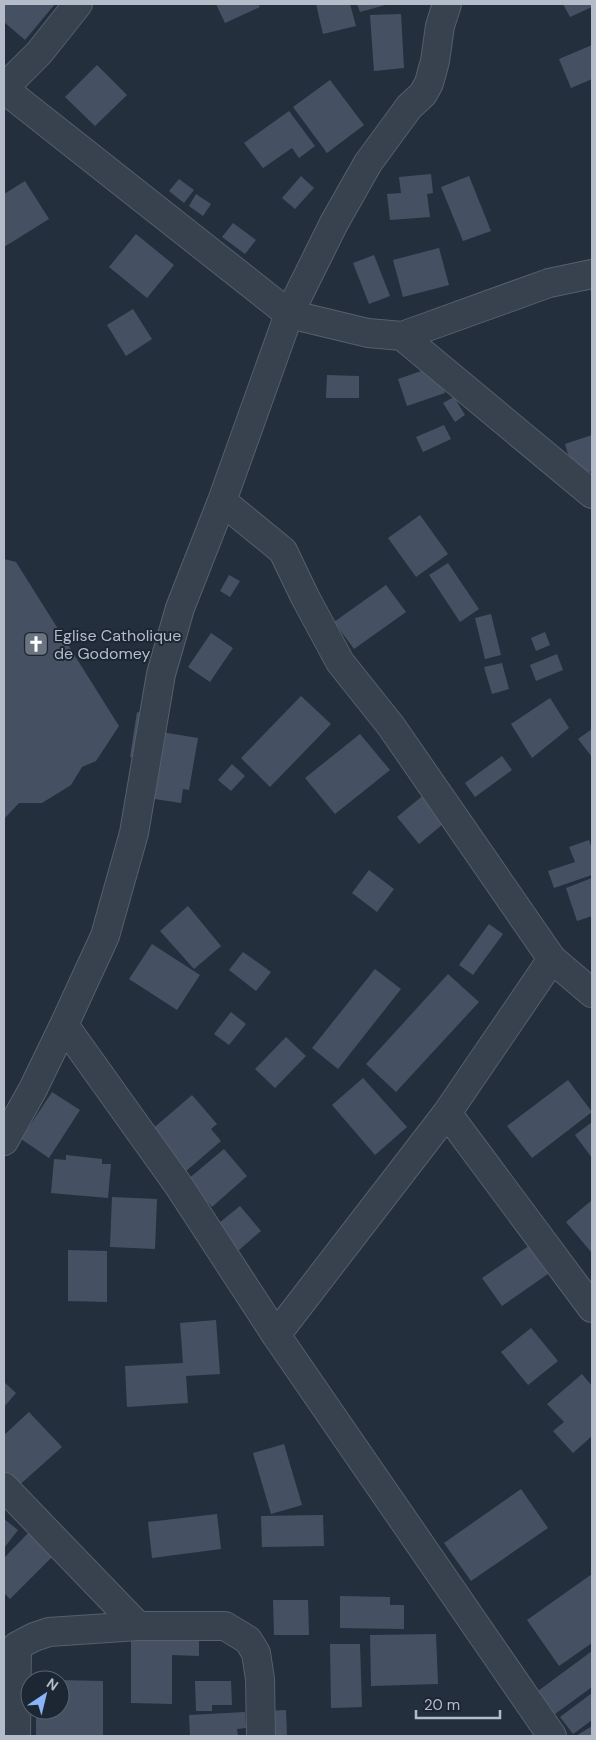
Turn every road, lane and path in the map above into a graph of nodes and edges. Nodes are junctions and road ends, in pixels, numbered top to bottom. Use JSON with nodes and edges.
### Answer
{"nodes":[{"id":1,"x":78,"y":4,"type":"edge"},
{"id":2,"x":447,"y":4,"type":"edge"},
{"id":3,"x":4,"y":89,"type":"edge"},
{"id":4,"x":592,"y":274,"type":"edge"},
{"id":5,"x":289,"y":314,"type":"junction"},
{"id":6,"x":402,"y":336,"type":"junction"},
{"id":7,"x":592,"y":494,"type":"edge"},
{"id":8,"x":222,"y":501,"type":"junction"},
{"id":9,"x":552,"y":959,"type":"junction"},
{"id":10,"x":592,"y":994,"type":"edge"},
{"id":11,"x":64,"y":1025,"type":"junction"},
{"id":12,"x":447,"y":1113,"type":"junction"},
{"id":13,"x":4,"y":1141,"type":"edge"},
{"id":14,"x":592,"y":1308,"type":"edge"},
{"id":15,"x":276,"y":1336,"type":"junction"},
{"id":16,"x":4,"y":1487,"type":"edge"},
{"id":17,"x":138,"y":1626,"type":"junction"},
{"id":18,"x":16,"y":1736,"type":"edge"},
{"id":19,"x":261,"y":1736,"type":"edge"},
{"id":20,"x":552,"y":1736,"type":"edge"}],
"edges":[{"from":1,"to":3,"type":"street"},
{"from":2,"to":5,"type":"street"},
{"from":3,"to":5,"type":"street"},
{"from":4,"to":6,"type":"street"},
{"from":5,"to":6,"type":"street"},
{"from":5,"to":8,"type":"street"},
{"from":6,"to":7,"type":"street"},
{"from":8,"to":9,"type":"street"},
{"from":8,"to":11,"type":"street"},
{"from":9,"to":10,"type":"street"},
{"from":9,"to":12,"type":"street"},
{"from":11,"to":13,"type":"street"},
{"from":11,"to":15,"type":"street"},
{"from":12,"to":14,"type":"street"},
{"from":12,"to":15,"type":"street"},
{"from":15,"to":20,"type":"street"},
{"from":16,"to":17,"type":"street"},
{"from":17,"to":18,"type":"street"},
{"from":17,"to":19,"type":"street"}]}
